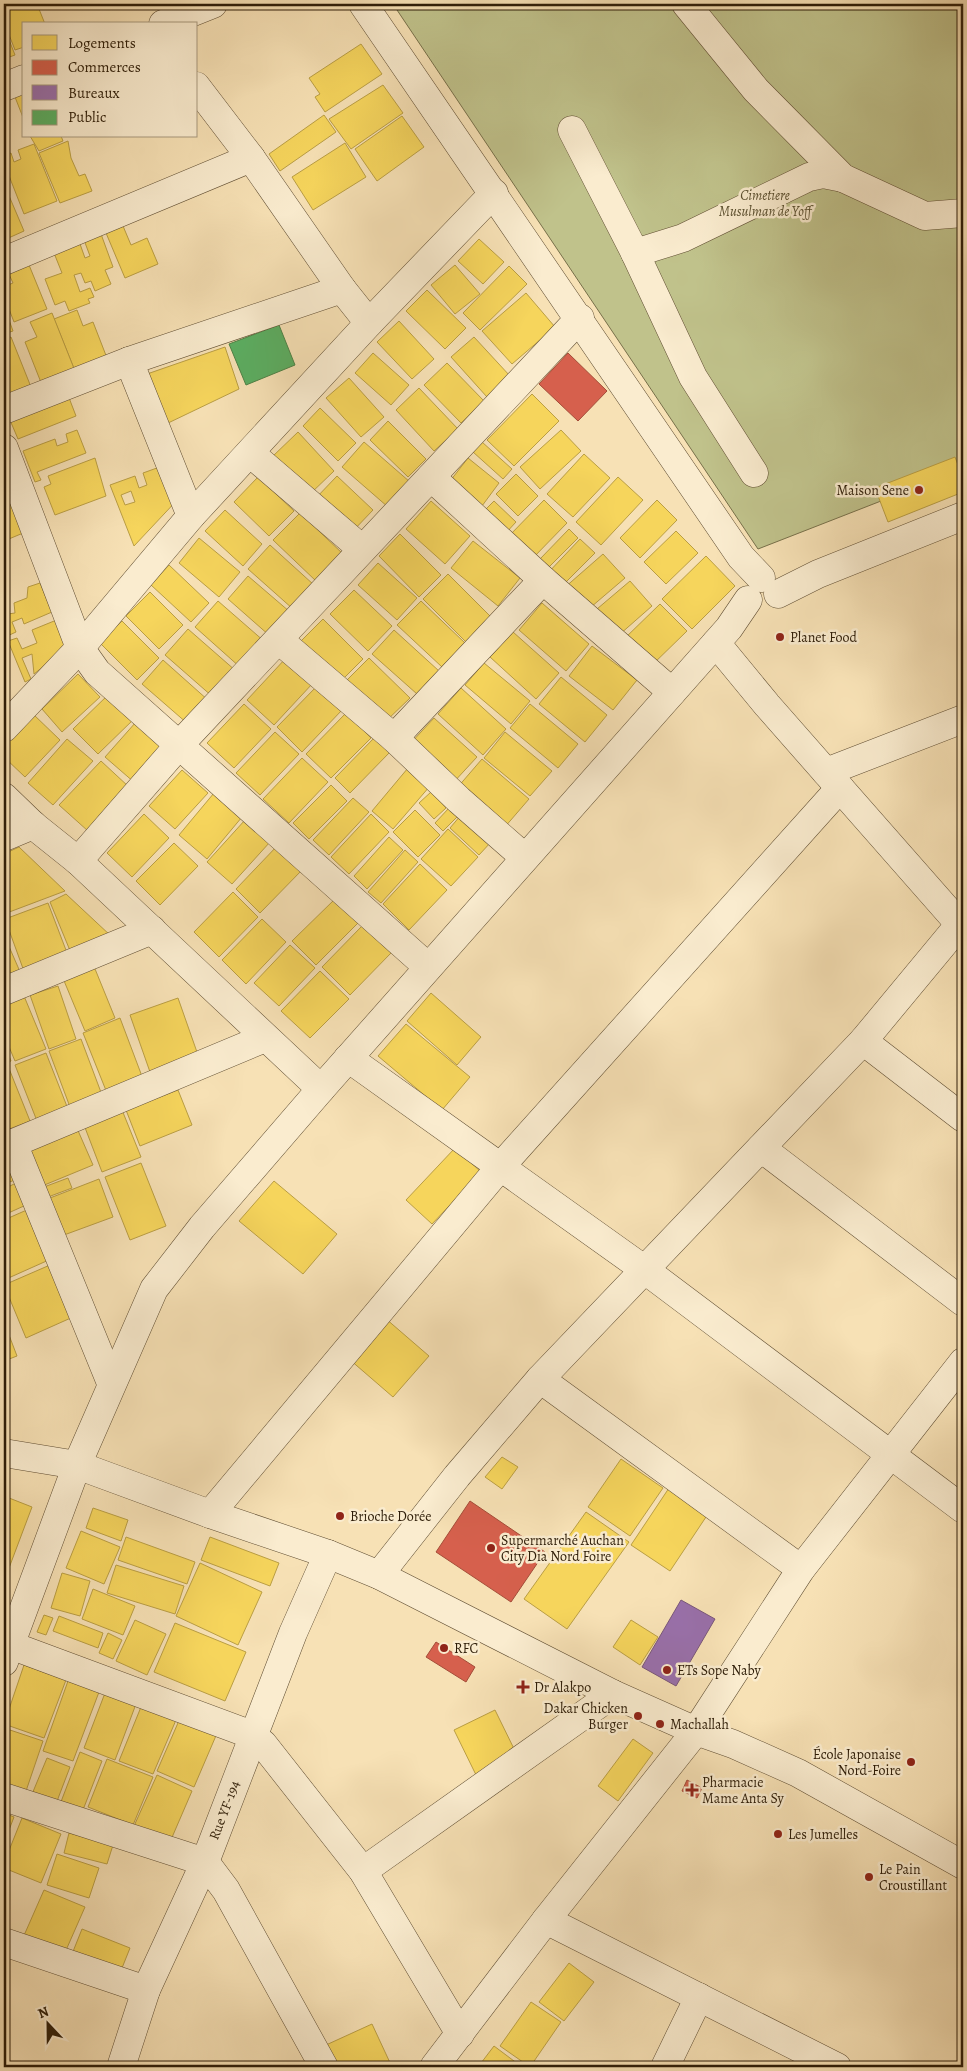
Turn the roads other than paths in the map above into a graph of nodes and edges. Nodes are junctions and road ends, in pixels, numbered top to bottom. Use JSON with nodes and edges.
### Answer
{"nodes":[{"id":1,"x":213,"y":4,"type":"edge"},
{"id":2,"x":362,"y":4,"type":"edge"},
{"id":3,"x":686,"y":4,"type":"edge"},
{"id":4,"x":167,"y":22,"type":"edge"},
{"id":5,"x":22,"y":80,"type":"edge"},
{"id":6,"x":4,"y":86,"type":"edge"},
{"id":7,"x":198,"y":89,"type":"edge"},
{"id":8,"x":572,"y":130,"type":"dead end"},
{"id":9,"x":251,"y":158,"type":"junction"},
{"id":10,"x":843,"y":178,"type":"junction"},
{"id":11,"x":494,"y":193,"type":"junction"},
{"id":12,"x":963,"y":213,"type":"edge"},
{"id":13,"x":634,"y":253,"type":"junction"},
{"id":14,"x":4,"y":261,"type":"edge"},
{"id":15,"x":342,"y":290,"type":"junction"},
{"id":16,"x":580,"y":318,"type":"junction"},
{"id":17,"x":369,"y":323,"type":"junction"},
{"id":18,"x":129,"y":361,"type":"junction"},
{"id":19,"x":4,"y":410,"type":"edge"},
{"id":20,"x":4,"y":448,"type":"edge"},
{"id":21,"x":250,"y":453,"type":"junction"},
{"id":22,"x":754,"y":473,"type":"dead end"},
{"id":23,"x":431,"y":477,"type":"junction"},
{"id":24,"x":191,"y":516,"type":"junction"},
{"id":25,"x":963,"y":516,"type":"edge"},
{"id":26,"x":362,"y":549,"type":"junction"},
{"id":27,"x":543,"y":580,"type":"junction"},
{"id":28,"x":762,"y":592,"type":"junction"},
{"id":29,"x":722,"y":635,"type":"junction"},
{"id":30,"x":279,"y":640,"type":"junction"},
{"id":31,"x":80,"y":648,"type":"junction"},
{"id":32,"x":672,"y":692,"type":"junction"},
{"id":33,"x":963,"y":719,"type":"edge"},
{"id":34,"x":4,"y":728,"type":"edge"},
{"id":35,"x":394,"y":738,"type":"junction"},
{"id":36,"x":180,"y":744,"type":"junction"},
{"id":37,"x":833,"y":780,"type":"junction"},
{"id":38,"x":4,"y":797,"type":"edge"},
{"id":39,"x":33,"y":825,"type":"junction"},
{"id":40,"x":4,"y":837,"type":"edge"},
{"id":41,"x":524,"y":857,"type":"junction"},
{"id":42,"x":78,"y":861,"type":"junction"},
{"id":43,"x":962,"y":926,"type":"edge"},
{"id":44,"x":152,"y":930,"type":"junction"},
{"id":45,"x":428,"y":967,"type":"junction"},
{"id":46,"x":4,"y":991,"type":"edge"},
{"id":47,"x":265,"y":1038,"type":"junction"},
{"id":48,"x":864,"y":1041,"type":"junction"},
{"id":49,"x":348,"y":1058,"type":"junction"},
{"id":50,"x":321,"y":1089,"type":"junction"},
{"id":51,"x":963,"y":1118,"type":"edge"},
{"id":52,"x":9,"y":1145,"type":"edge"},
{"id":53,"x":761,"y":1148,"type":"junction"},
{"id":54,"x":501,"y":1166,"type":"junction"},
{"id":55,"x":645,"y":1270,"type":"junction"},
{"id":56,"x":963,"y":1302,"type":"edge"},
{"id":57,"x":963,"y":1362,"type":"edge"},
{"id":58,"x":540,"y":1379,"type":"junction"},
{"id":59,"x":112,"y":1382,"type":"junction"},
{"id":60,"x":4,"y":1453,"type":"edge"},
{"id":61,"x":891,"y":1454,"type":"junction"},
{"id":62,"x":77,"y":1465,"type":"junction"},
{"id":63,"x":963,"y":1509,"type":"edge"},
{"id":64,"x":210,"y":1514,"type":"junction"},
{"id":65,"x":328,"y":1554,"type":"junction"},
{"id":66,"x":801,"y":1569,"type":"junction"},
{"id":67,"x":379,"y":1575,"type":"junction"},
{"id":68,"x":7,"y":1654,"type":"edge"},
{"id":69,"x":613,"y":1694,"type":"junction"},
{"id":70,"x":696,"y":1731,"type":"junction"},
{"id":71,"x":252,"y":1735,"type":"junction"},
{"id":72,"x":4,"y":1797,"type":"edge"},
{"id":73,"x":205,"y":1862,"type":"junction"},
{"id":74,"x":963,"y":1865,"type":"edge"},
{"id":75,"x":362,"y":1871,"type":"junction"},
{"id":76,"x":546,"y":1920,"type":"junction"},
{"id":77,"x":4,"y":1942,"type":"edge"},
{"id":78,"x":146,"y":1990,"type":"junction"},
{"id":79,"x":699,"y":1997,"type":"junction"},
{"id":80,"x":460,"y":2034,"type":"junction"},
{"id":81,"x":121,"y":2067,"type":"edge"},
{"id":82,"x":324,"y":2067,"type":"edge"},
{"id":83,"x":434,"y":2067,"type":"edge"},
{"id":84,"x":664,"y":2067,"type":"edge"},
{"id":85,"x":837,"y":2067,"type":"edge"}],
"edges":[{"from":1,"to":4,"type":"street"},
{"from":2,"to":11,"type":"street"},
{"from":3,"to":10,"type":"street"},
{"from":5,"to":6,"type":"street"},
{"from":7,"to":9,"type":"street"},
{"from":8,"to":13,"type":"street"},
{"from":9,"to":14,"type":"street"},
{"from":9,"to":15,"type":"street"},
{"from":10,"to":12,"type":"street"},
{"from":10,"to":13,"type":"street"},
{"from":11,"to":16,"type":"street"},
{"from":11,"to":17,"type":"street"},
{"from":13,"to":22,"type":"street"},
{"from":15,"to":17,"type":"street"},
{"from":15,"to":18,"type":"street"},
{"from":16,"to":23,"type":"street"},
{"from":16,"to":28,"type":"street"},
{"from":17,"to":21,"type":"street"},
{"from":18,"to":19,"type":"street"},
{"from":18,"to":24,"type":"street"},
{"from":20,"to":31,"type":"street"},
{"from":21,"to":24,"type":"street"},
{"from":21,"to":26,"type":"street"},
{"from":23,"to":26,"type":"street"},
{"from":23,"to":27,"type":"street"},
{"from":24,"to":31,"type":"street"},
{"from":25,"to":28,"type":"street"},
{"from":26,"to":30,"type":"street"},
{"from":27,"to":32,"type":"street"},
{"from":27,"to":35,"type":"street"},
{"from":28,"to":29,"type":"street"},
{"from":29,"to":32,"type":"street"},
{"from":29,"to":37,"type":"street"},
{"from":30,"to":35,"type":"street"},
{"from":30,"to":36,"type":"street"},
{"from":31,"to":34,"type":"street"},
{"from":31,"to":36,"type":"street"},
{"from":32,"to":41,"type":"street"},
{"from":33,"to":37,"type":"street"},
{"from":35,"to":41,"type":"street"},
{"from":36,"to":42,"type":"street"},
{"from":36,"to":45,"type":"street"},
{"from":37,"to":43,"type":"street"},
{"from":37,"to":54,"type":"street"},
{"from":38,"to":39,"type":"street"},
{"from":39,"to":40,"type":"street"},
{"from":39,"to":42,"type":"street"},
{"from":41,"to":45,"type":"street"},
{"from":42,"to":44,"type":"street"},
{"from":43,"to":48,"type":"street"},
{"from":44,"to":46,"type":"street"},
{"from":44,"to":47,"type":"street"},
{"from":45,"to":49,"type":"street"},
{"from":47,"to":50,"type":"street"},
{"from":47,"to":52,"type":"street"},
{"from":48,"to":51,"type":"street"},
{"from":48,"to":53,"type":"street"},
{"from":49,"to":50,"type":"street"},
{"from":49,"to":54,"type":"street"},
{"from":50,"to":59,"type":"street"},
{"from":52,"to":59,"type":"street"},
{"from":53,"to":55,"type":"street"},
{"from":53,"to":56,"type":"street"},
{"from":54,"to":55,"type":"street"},
{"from":54,"to":64,"type":"street"},
{"from":55,"to":58,"type":"street"},
{"from":55,"to":61,"type":"street"},
{"from":57,"to":61,"type":"street"},
{"from":58,"to":66,"type":"street"},
{"from":58,"to":67,"type":"street"},
{"from":59,"to":62,"type":"street"},
{"from":60,"to":62,"type":"street"},
{"from":61,"to":63,"type":"street"},
{"from":61,"to":66,"type":"street"},
{"from":62,"to":64,"type":"street"},
{"from":62,"to":68,"type":"street"},
{"from":64,"to":65,"type":"street"},
{"from":65,"to":67,"type":"street"},
{"from":65,"to":71,"type":"street","name":"Rue YF-194"},
{"from":66,"to":70,"type":"street"},
{"from":67,"to":69,"type":"street"},
{"from":68,"to":71,"type":"street"},
{"from":69,"to":70,"type":"street"},
{"from":69,"to":75,"type":"street"},
{"from":70,"to":74,"type":"street"},
{"from":70,"to":76,"type":"street"},
{"from":71,"to":73,"type":"street","name":"Rue YF-194"},
{"from":71,"to":75,"type":"street"},
{"from":72,"to":73,"type":"street"},
{"from":73,"to":78,"type":"street","name":"Rue YF-194"},
{"from":73,"to":82,"type":"street"},
{"from":75,"to":80,"type":"street"},
{"from":76,"to":79,"type":"street"},
{"from":76,"to":80,"type":"street"},
{"from":77,"to":78,"type":"street"},
{"from":78,"to":81,"type":"street","name":"Rue YF-194"},
{"from":79,"to":84,"type":"street"},
{"from":79,"to":85,"type":"street"},
{"from":80,"to":83,"type":"street"}]}
